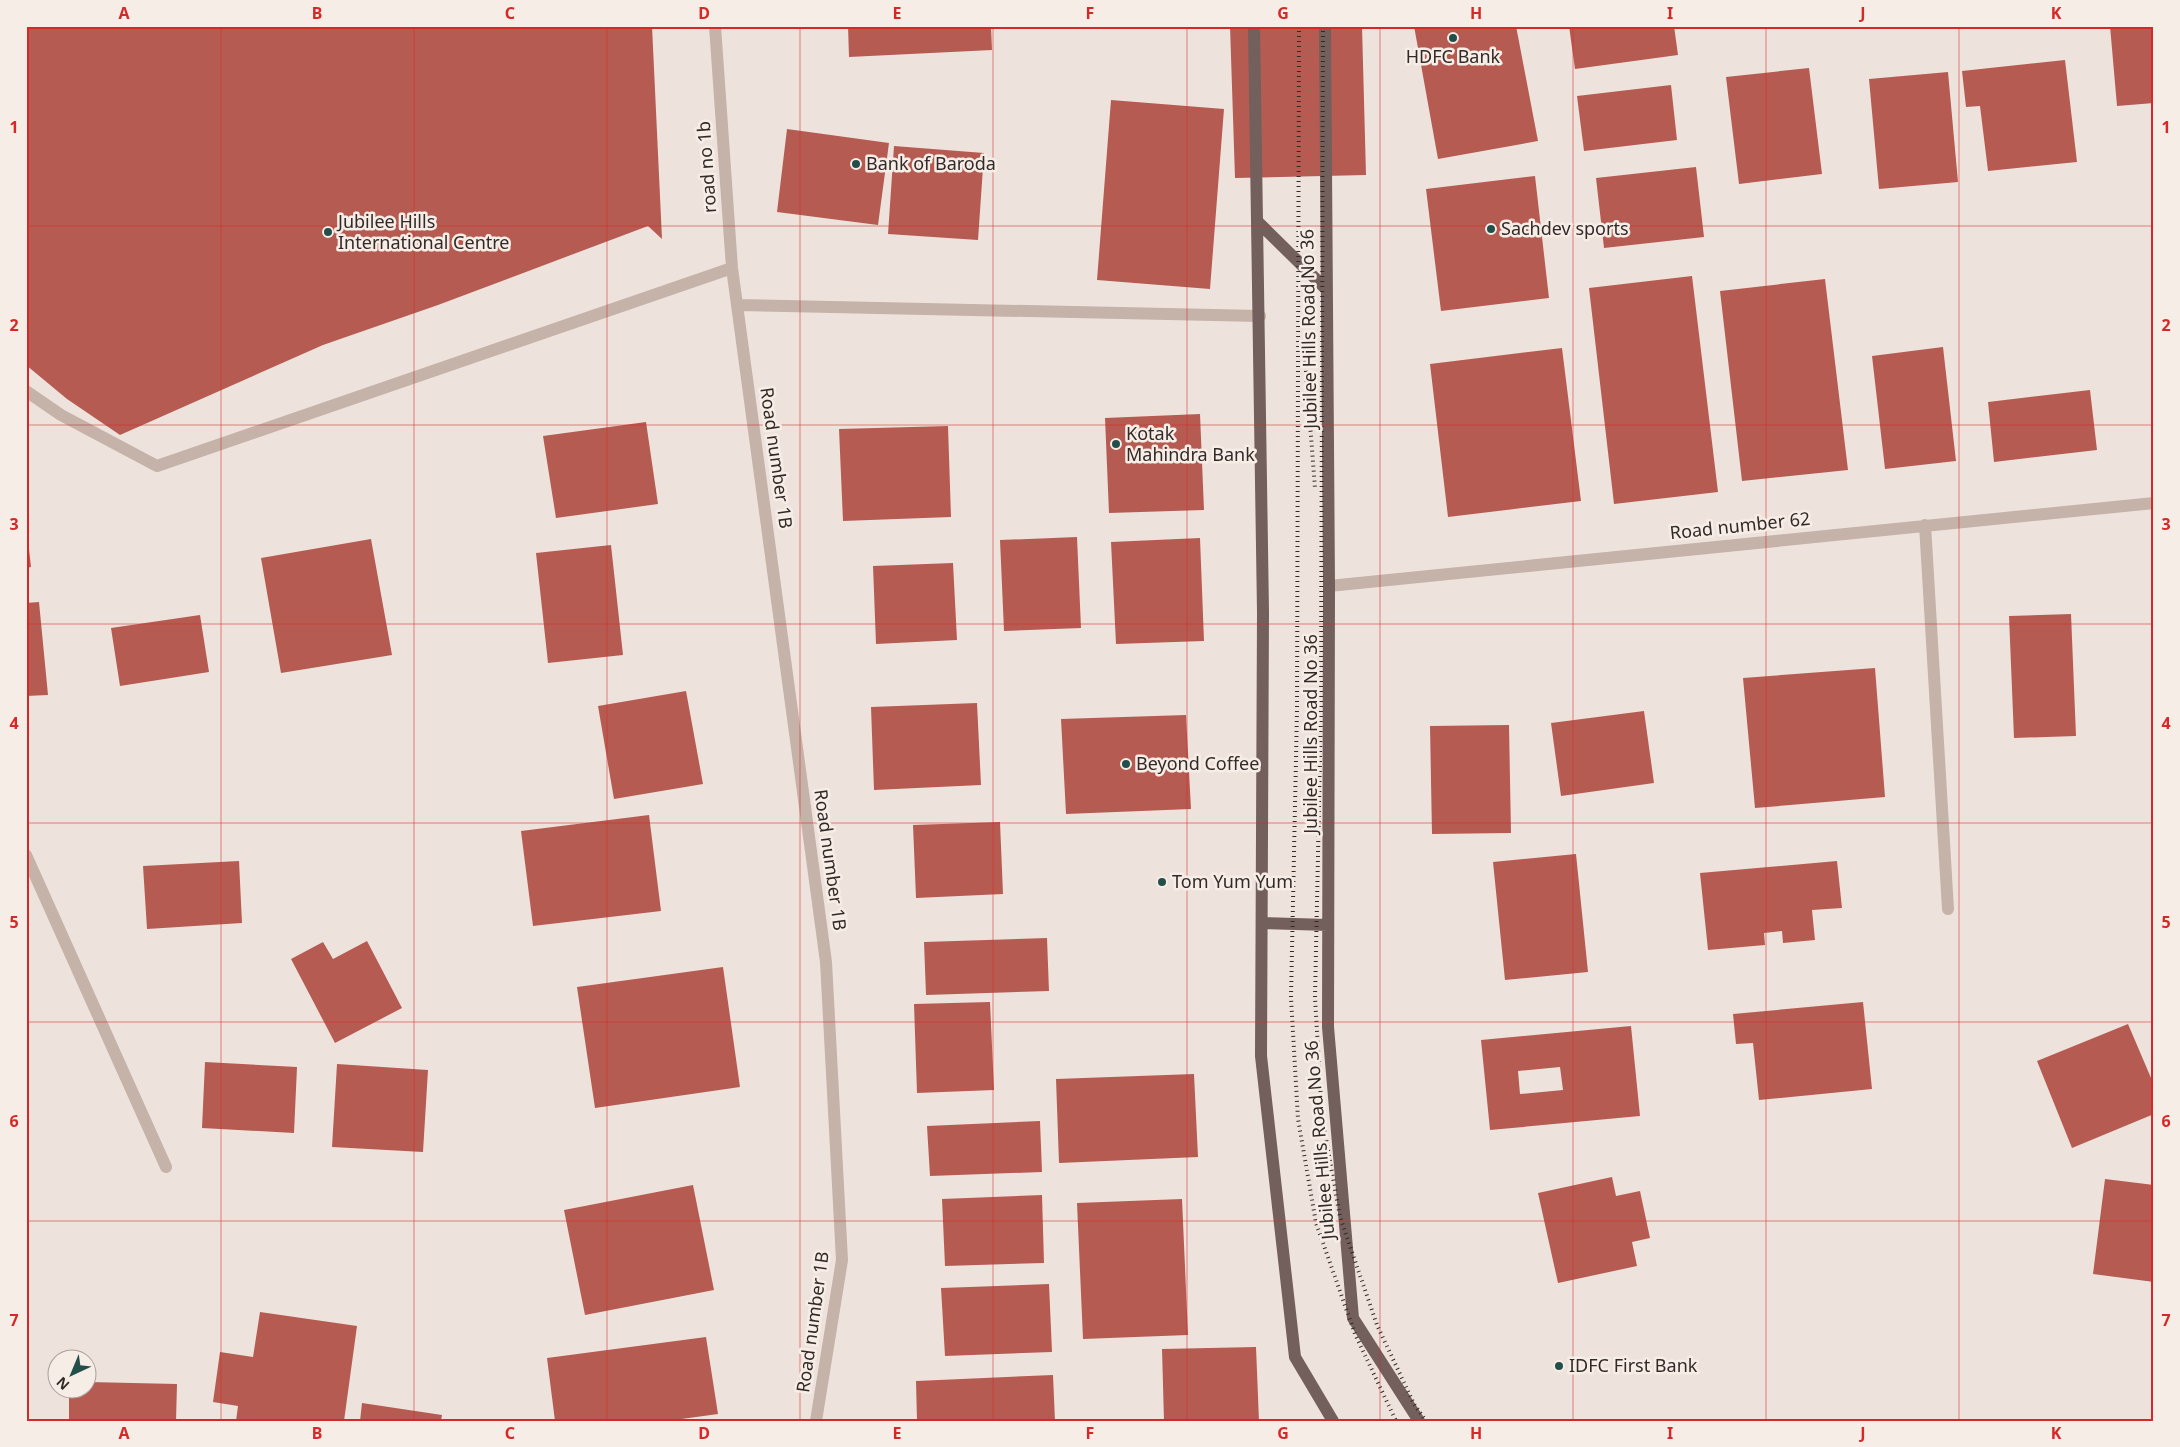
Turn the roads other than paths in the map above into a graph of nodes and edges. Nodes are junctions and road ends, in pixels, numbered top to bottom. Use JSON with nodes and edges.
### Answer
{"nodes":[{"id":1,"x":715,"y":26,"type":"edge"},
{"id":2,"x":1254,"y":26,"type":"edge"},
{"id":3,"x":1325,"y":26,"type":"edge"},
{"id":4,"x":1258,"y":222,"type":"junction"},
{"id":5,"x":732,"y":268,"type":"junction"},
{"id":6,"x":1326,"y":289,"type":"junction"},
{"id":7,"x":737,"y":305,"type":"junction"},
{"id":8,"x":1260,"y":316,"type":"junction"},
{"id":9,"x":26,"y":391,"type":"edge"},
{"id":10,"x":2154,"y":503,"type":"edge"},
{"id":11,"x":1925,"y":525,"type":"junction"},
{"id":12,"x":1330,"y":586,"type":"junction"},
{"id":13,"x":26,"y":855,"type":"edge"},
{"id":14,"x":1948,"y":909,"type":"dead end"},
{"id":15,"x":1262,"y":923,"type":"junction"},
{"id":16,"x":1328,"y":925,"type":"junction"},
{"id":17,"x":166,"y":1167,"type":"dead end"},
{"id":18,"x":816,"y":1421,"type":"edge"},
{"id":19,"x":1334,"y":1421,"type":"edge"},
{"id":20,"x":1419,"y":1421,"type":"edge"}],
"edges":[{"from":1,"to":5,"type":"street","name":"road no 1b"},
{"from":2,"to":4,"type":"main road"},
{"from":3,"to":6,"type":"main road","name":"Jubilee Hills Road No 36"},
{"from":4,"to":6,"type":"main road"},
{"from":4,"to":8,"type":"main road"},
{"from":5,"to":7,"type":"street","name":"road no 1b"},
{"from":5,"to":9,"type":"street"},
{"from":6,"to":12,"type":"main road","name":"Jubilee Hills Road No 36"},
{"from":7,"to":8,"type":"street"},
{"from":7,"to":18,"type":"street","name":"Road number 1B"},
{"from":8,"to":15,"type":"main road"},
{"from":10,"to":11,"type":"street","name":"Road number 62"},
{"from":11,"to":12,"type":"street","name":"Road number 62"},
{"from":11,"to":14,"type":"street"},
{"from":12,"to":16,"type":"main road","name":"Jubilee Hills Road No 36"},
{"from":13,"to":17,"type":"street"},
{"from":15,"to":16,"type":"main road"},
{"from":15,"to":19,"type":"main road"},
{"from":16,"to":20,"type":"main road","name":"Jubilee Hills Road No 36"}]}
